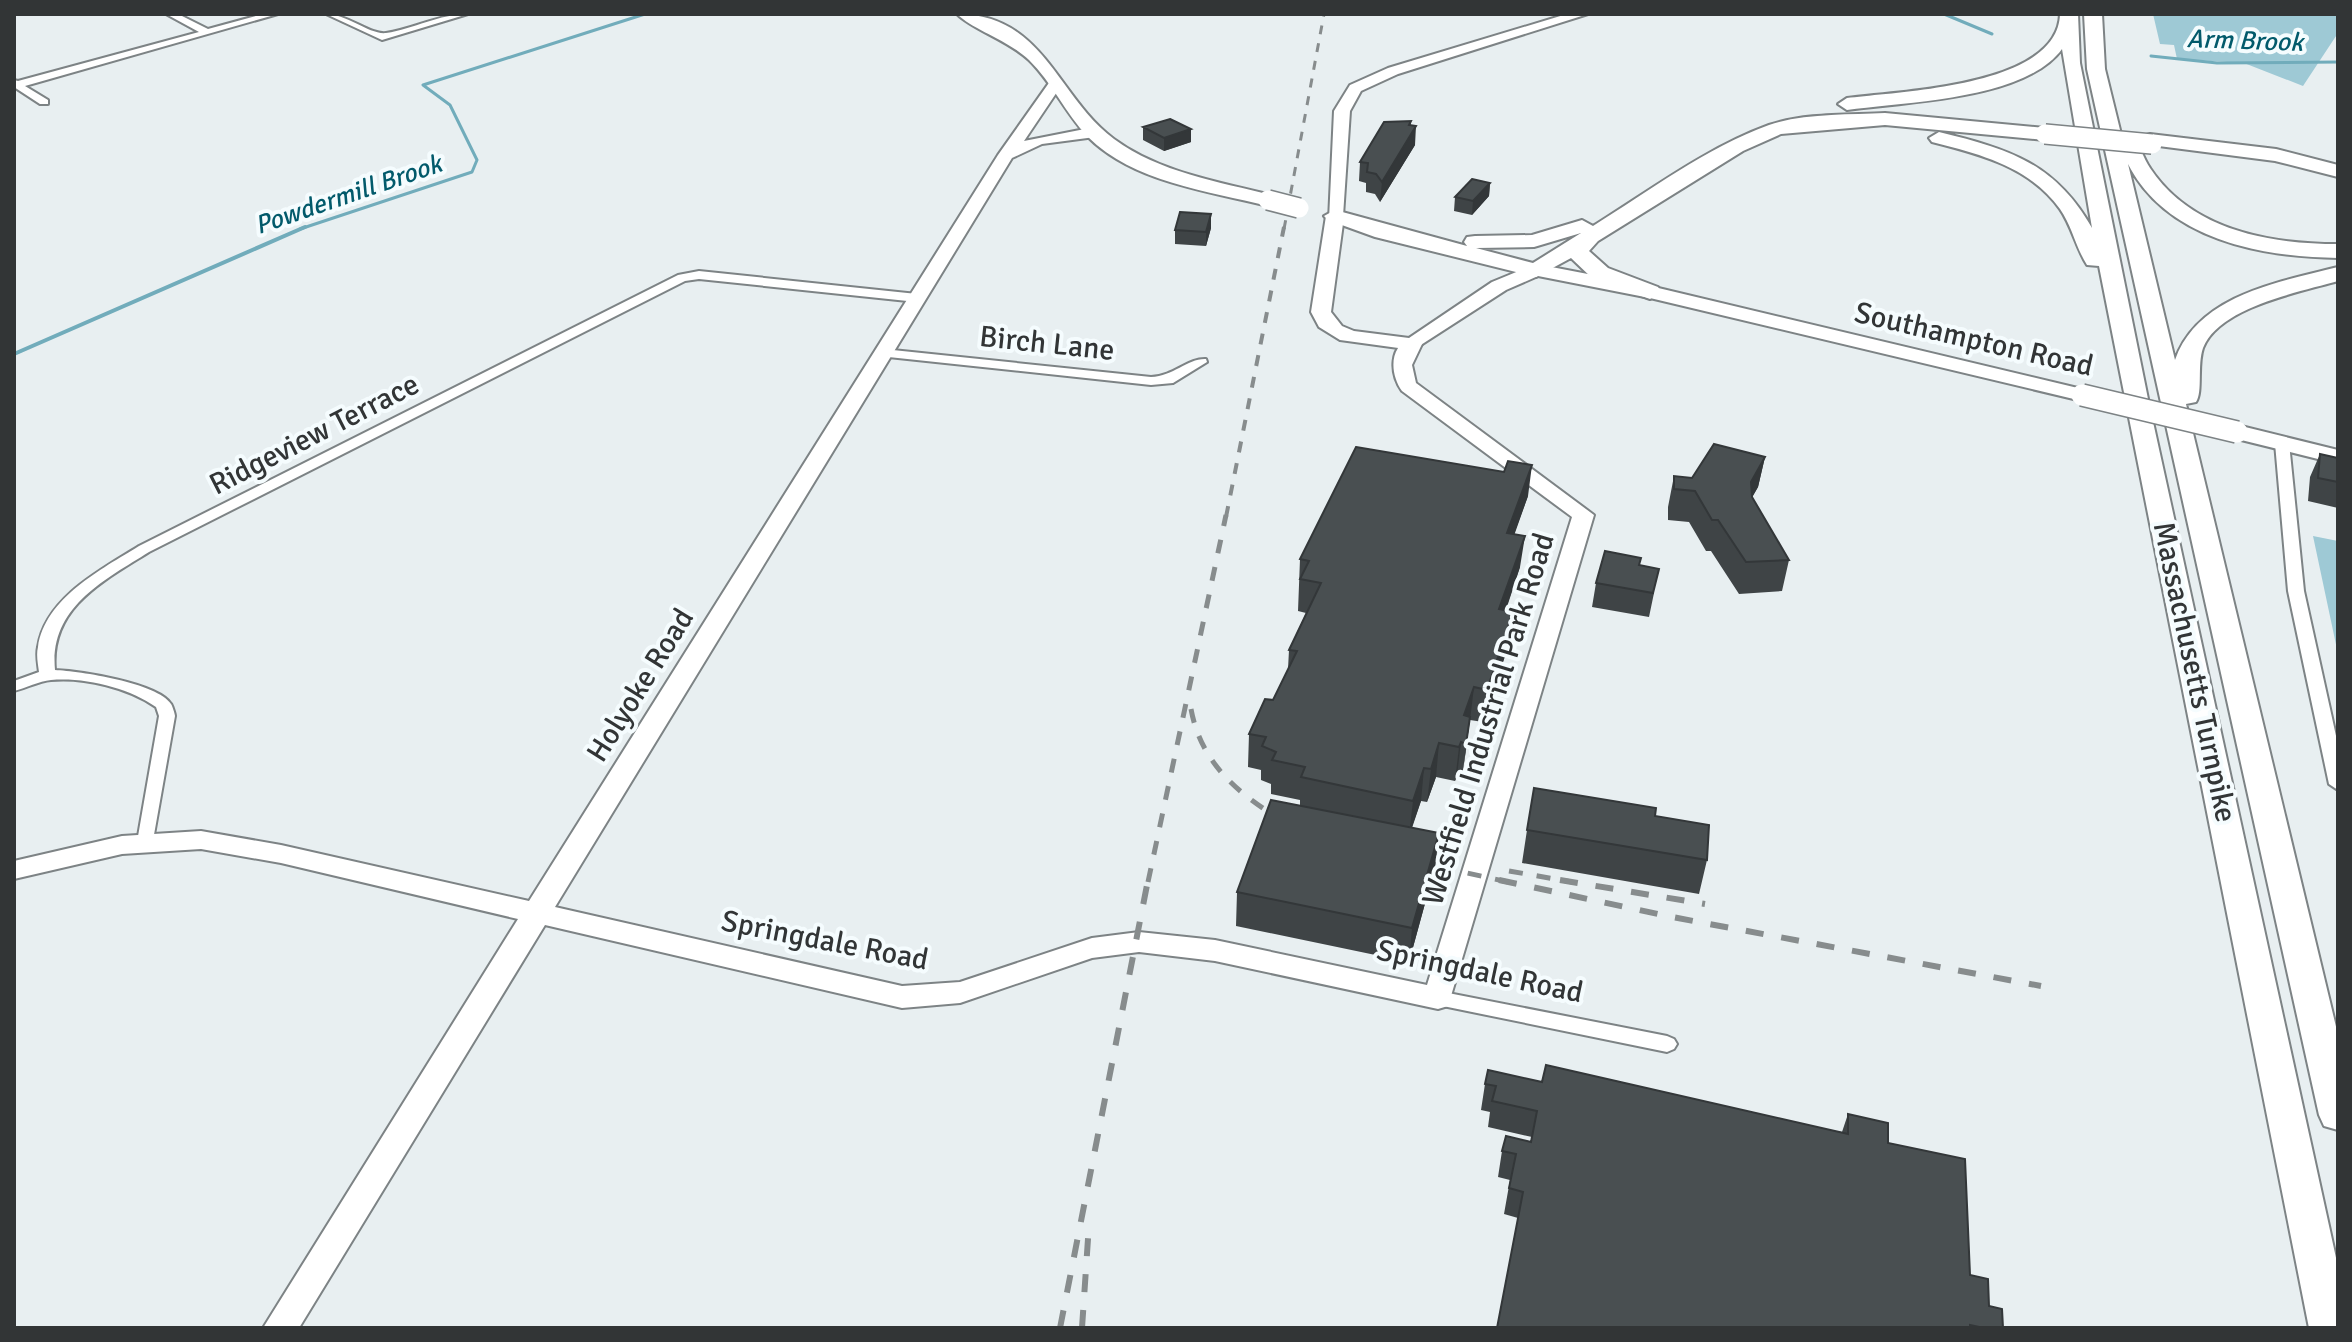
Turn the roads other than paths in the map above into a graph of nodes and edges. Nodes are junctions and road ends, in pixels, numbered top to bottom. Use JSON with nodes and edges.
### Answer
{"nodes":[{"id":1,"x":171,"y":14,"type":"edge"},
{"id":2,"x":273,"y":14,"type":"edge"},
{"id":3,"x":331,"y":14,"type":"edge"},
{"id":4,"x":463,"y":14,"type":"edge"},
{"id":5,"x":966,"y":14,"type":"edge"},
{"id":6,"x":1581,"y":14,"type":"edge"},
{"id":7,"x":2093,"y":14,"type":"edge"},
{"id":8,"x":2069,"y":17,"type":"edge"},
{"id":9,"x":207,"y":32,"type":"junction"},
{"id":10,"x":2096,"y":69,"type":"junction"},
{"id":11,"x":1056,"y":83,"type":"junction"},
{"id":12,"x":15,"y":84,"type":"edge"},
{"id":13,"x":44,"y":102,"type":"dead end"},
{"id":14,"x":1095,"y":132,"type":"junction"},
{"id":15,"x":1753,"y":133,"type":"junction"},
{"id":16,"x":1006,"y":155,"type":"junction"},
{"id":17,"x":2338,"y":174,"type":"edge"},
{"id":18,"x":1335,"y":216,"type":"junction"},
{"id":19,"x":1586,"y":232,"type":"junction"},
{"id":20,"x":1452,"y":239,"type":"junction"},
{"id":21,"x":2338,"y":251,"type":"edge"},
{"id":22,"x":1532,"y":264,"type":"junction"},
{"id":23,"x":2338,"y":274,"type":"edge"},
{"id":24,"x":1650,"y":292,"type":"junction"},
{"id":25,"x":917,"y":298,"type":"junction"},
{"id":26,"x":1409,"y":350,"type":"junction"},
{"id":27,"x":883,"y":353,"type":"junction"},
{"id":28,"x":1201,"y":362,"type":"dead end"},
{"id":29,"x":2136,"y":399,"type":"junction"},
{"id":30,"x":2282,"y":443,"type":"junction"},
{"id":31,"x":2338,"y":457,"type":"edge"},
{"id":32,"x":2222,"y":616,"type":"junction"},
{"id":33,"x":47,"y":675,"type":"junction"},
{"id":34,"x":14,"y":686,"type":"edge"},
{"id":35,"x":2338,"y":784,"type":"edge"},
{"id":36,"x":146,"y":842,"type":"junction"},
{"id":37,"x":14,"y":870,"type":"edge"},
{"id":38,"x":538,"y":911,"type":"junction"},
{"id":39,"x":1438,"y":998,"type":"junction"},
{"id":40,"x":1667,"y":1044,"type":"dead end"},
{"id":41,"x":2338,"y":1115,"type":"edge"},
{"id":42,"x":280,"y":1328,"type":"edge"},
{"id":43,"x":2330,"y":1328,"type":"edge"}],
"edges":[{"from":1,"to":9,"type":"street"},
{"from":2,"to":9,"type":"street"},
{"from":3,"to":4,"type":"street"},
{"from":5,"to":11,"type":"highway","name":"Southampton Road"},
{"from":6,"to":18,"type":"street"},
{"from":7,"to":10,"type":"highway","name":"Massachusetts Turnpike"},
{"from":8,"to":15,"type":"highway"},
{"from":8,"to":29,"type":"highway","name":"Massachusetts Turnpike"},
{"from":9,"to":12,"type":"street"},
{"from":10,"to":21,"type":"highway"},
{"from":10,"to":32,"type":"highway","name":"Massachusetts Turnpike"},
{"from":11,"to":14,"type":"highway","name":"Southampton Road"},
{"from":11,"to":16,"type":"street","name":"Holyoke Road"},
{"from":12,"to":13,"type":"street"},
{"from":14,"to":16,"type":"street"},
{"from":14,"to":18,"type":"highway","name":"Southampton Road","bridge":true},
{"from":15,"to":17,"type":"highway","bridge":true},
{"from":15,"to":19,"type":"highway"},
{"from":15,"to":29,"type":"highway"},
{"from":16,"to":25,"type":"street","name":"Holyoke Road"},
{"from":18,"to":20,"type":"highway","name":"Southampton Road"},
{"from":18,"to":22,"type":"highway","name":"Southampton Road"},
{"from":18,"to":26,"type":"main road"},
{"from":19,"to":20,"type":"highway"},
{"from":19,"to":22,"type":"highway"},
{"from":19,"to":24,"type":"highway"},
{"from":20,"to":22,"type":"highway","name":"Southampton Road"},
{"from":22,"to":24,"type":"main road","name":"Southampton Road"},
{"from":22,"to":26,"type":"main road"},
{"from":23,"to":32,"type":"highway"},
{"from":24,"to":30,"type":"main road","name":"Southampton Road","bridge":true},
{"from":25,"to":27,"type":"street","name":"Holyoke Road"},
{"from":25,"to":33,"type":"street","name":"Ridgeview Terrace"},
{"from":26,"to":39,"type":"street","name":"Westfield Industrial Park Road"},
{"from":27,"to":28,"type":"street","name":"Birch Lane"},
{"from":27,"to":38,"type":"street","name":"Holyoke Road"},
{"from":29,"to":43,"type":"highway","name":"Massachusetts Turnpike"},
{"from":30,"to":31,"type":"main road","name":"Southampton Road"},
{"from":30,"to":35,"type":"street"},
{"from":32,"to":41,"type":"highway","name":"Massachusetts Turnpike"},
{"from":33,"to":34,"type":"street"},
{"from":33,"to":36,"type":"street"},
{"from":36,"to":37,"type":"street","name":"Springdale Road"},
{"from":36,"to":38,"type":"street","name":"Springdale Road"},
{"from":38,"to":39,"type":"street","name":"Springdale Road"},
{"from":38,"to":42,"type":"street","name":"Holyoke Road"},
{"from":39,"to":40,"type":"street","name":"Springdale Road"}]}
